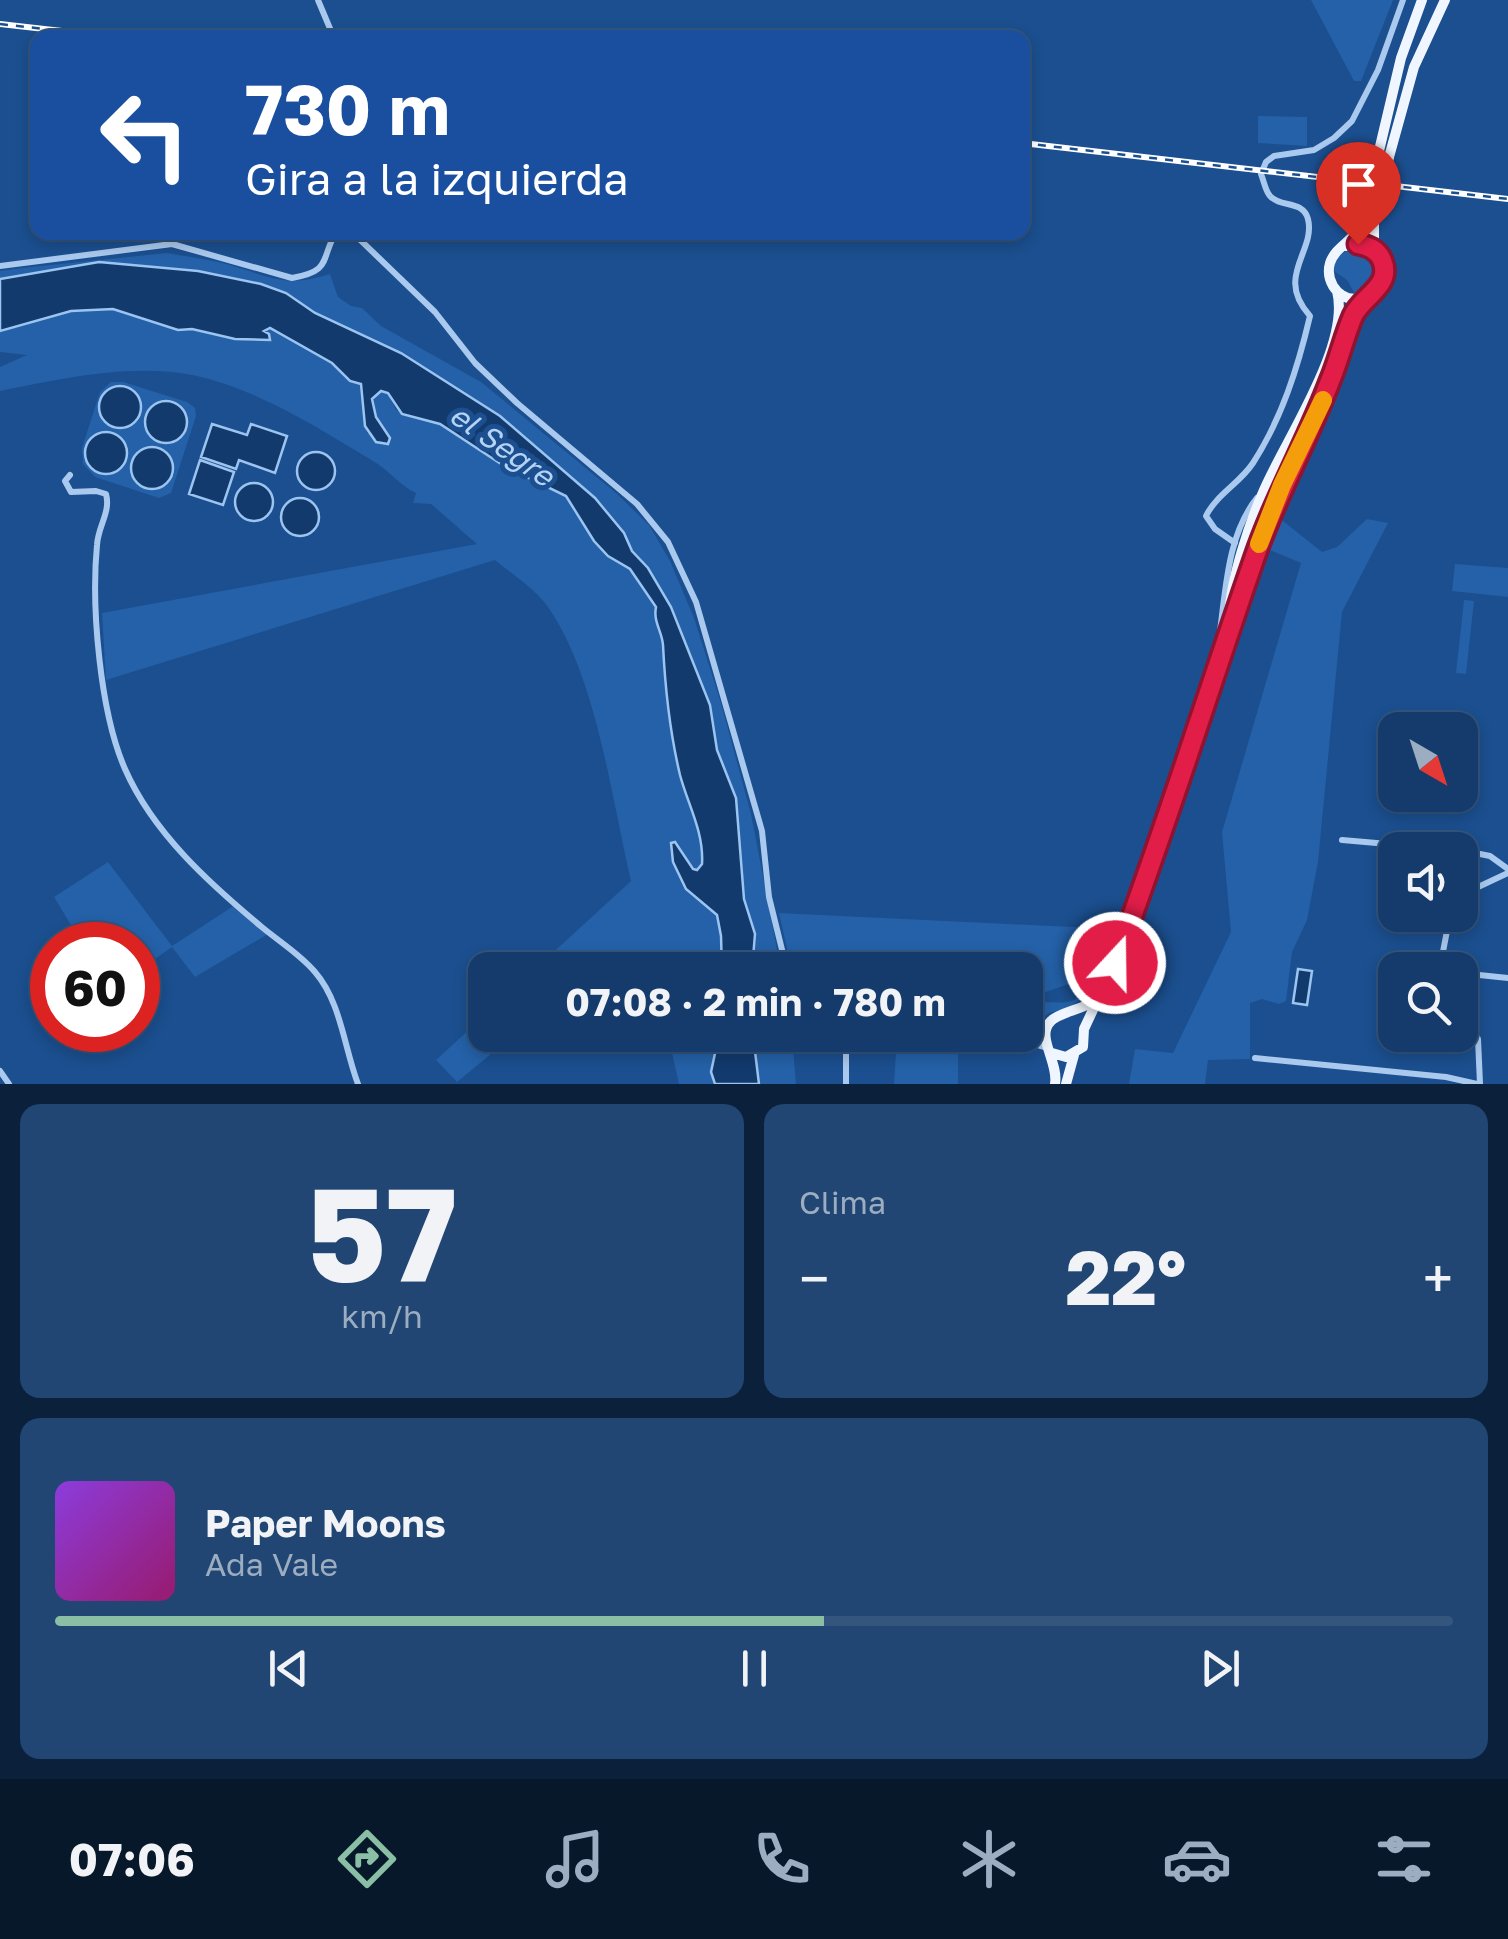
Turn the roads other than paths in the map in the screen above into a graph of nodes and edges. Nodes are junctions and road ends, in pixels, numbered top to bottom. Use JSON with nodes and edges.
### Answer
{"nodes":[{"id":1,"x":318,"y":0,"type":"edge"},
{"id":2,"x":1403,"y":0,"type":"edge"},
{"id":3,"x":1422,"y":0,"type":"edge"},
{"id":4,"x":1445,"y":0,"type":"edge"},
{"id":5,"x":331,"y":30,"type":"edge"},
{"id":6,"x":1383,"y":156,"type":"junction"},
{"id":7,"x":1369,"y":221,"type":"junction"},
{"id":8,"x":331,"y":240,"type":"edge"},
{"id":9,"x":360,"y":240,"type":"edge"},
{"id":10,"x":1346,"y":246,"type":"junction"},
{"id":11,"x":1374,"y":250,"type":"junction"},
{"id":12,"x":0,"y":266,"type":"edge"},
{"id":13,"x":1337,"y":291,"type":"junction"},
{"id":14,"x":1366,"y":297,"type":"junction"},
{"id":15,"x":70,"y":476,"type":"dead end"},
{"id":16,"x":1264,"y":490,"type":"junction"},
{"id":17,"x":1240,"y":526,"type":"junction"},
{"id":18,"x":1221,"y":531,"type":"junction"},
{"id":19,"x":1235,"y":542,"type":"junction"},
{"id":20,"x":1229,"y":627,"type":"junction"},
{"id":21,"x":1225,"y":641,"type":"junction"},
{"id":22,"x":1342,"y":840,"type":"dead end"},
{"id":23,"x":1378,"y":843,"type":"edge"},
{"id":24,"x":1478,"y":854,"type":"edge"},
{"id":25,"x":1508,"y":871,"type":"edge"},
{"id":26,"x":1478,"y":887,"type":"edge"},
{"id":27,"x":783,"y":952,"type":"edge"},
{"id":28,"x":1478,"y":975,"type":"edge"},
{"id":29,"x":1508,"y":978,"type":"edge"},
{"id":30,"x":1098,"y":998,"type":"junction"},
{"id":31,"x":1065,"y":1015,"type":"junction"},
{"id":32,"x":1048,"y":1023,"type":"junction"},
{"id":33,"x":1043,"y":1025,"type":"edge"},
{"id":34,"x":1084,"y":1030,"type":"junction"},
{"id":35,"x":1043,"y":1048,"type":"edge"},
{"id":36,"x":1049,"y":1050,"type":"junction"},
{"id":37,"x":846,"y":1052,"type":"edge"},
{"id":38,"x":1478,"y":1052,"type":"edge"},
{"id":39,"x":1074,"y":1055,"type":"junction"},
{"id":40,"x":1255,"y":1058,"type":"dead end"},
{"id":41,"x":0,"y":1071,"type":"edge"},
{"id":42,"x":9,"y":1084,"type":"edge"},
{"id":43,"x":358,"y":1084,"type":"edge"},
{"id":44,"x":846,"y":1084,"type":"edge"},
{"id":45,"x":1055,"y":1084,"type":"edge"},
{"id":46,"x":1066,"y":1084,"type":"edge"},
{"id":47,"x":1478,"y":1084,"type":"edge"}],
"edges":[{"from":1,"to":5,"type":"street"},
{"from":2,"to":18,"type":"street"},
{"from":3,"to":6,"type":"main road"},
{"from":4,"to":6,"type":"main road"},
{"from":6,"to":7,"type":"main road","bridge":true},
{"from":7,"to":10,"type":"main road"},
{"from":7,"to":11,"type":"main road"},
{"from":8,"to":12,"type":"street"},
{"from":9,"to":27,"type":"street"},
{"from":10,"to":11,"type":"main road"},
{"from":10,"to":13,"type":"main road"},
{"from":11,"to":14,"type":"main road"},
{"from":13,"to":14,"type":"main road"},
{"from":13,"to":16,"type":"main road"},
{"from":14,"to":20,"type":"main road"},
{"from":15,"to":43,"type":"street"},
{"from":16,"to":17,"type":"street"},
{"from":16,"to":20,"type":"main road"},
{"from":17,"to":18,"type":"street"},
{"from":17,"to":19,"type":"street"},
{"from":18,"to":19,"type":"street"},
{"from":19,"to":21,"type":"street"},
{"from":20,"to":21,"type":"main road"},
{"from":21,"to":30,"type":"main road"},
{"from":22,"to":23,"type":"street"},
{"from":24,"to":25,"type":"street"},
{"from":25,"to":26,"type":"street"},
{"from":28,"to":29,"type":"street"},
{"from":30,"to":31,"type":"main road"},
{"from":30,"to":34,"type":"main road"},
{"from":31,"to":32,"type":"main road"},
{"from":31,"to":34,"type":"main road"},
{"from":32,"to":33,"type":"street"},
{"from":32,"to":36,"type":"main road"},
{"from":34,"to":39,"type":"main road"},
{"from":35,"to":36,"type":"street"},
{"from":36,"to":39,"type":"main road"},
{"from":36,"to":45,"type":"main road"},
{"from":37,"to":44,"type":"street"},
{"from":38,"to":47,"type":"street"},
{"from":39,"to":46,"type":"main road"},
{"from":40,"to":47,"type":"street"},
{"from":41,"to":42,"type":"street"}]}
